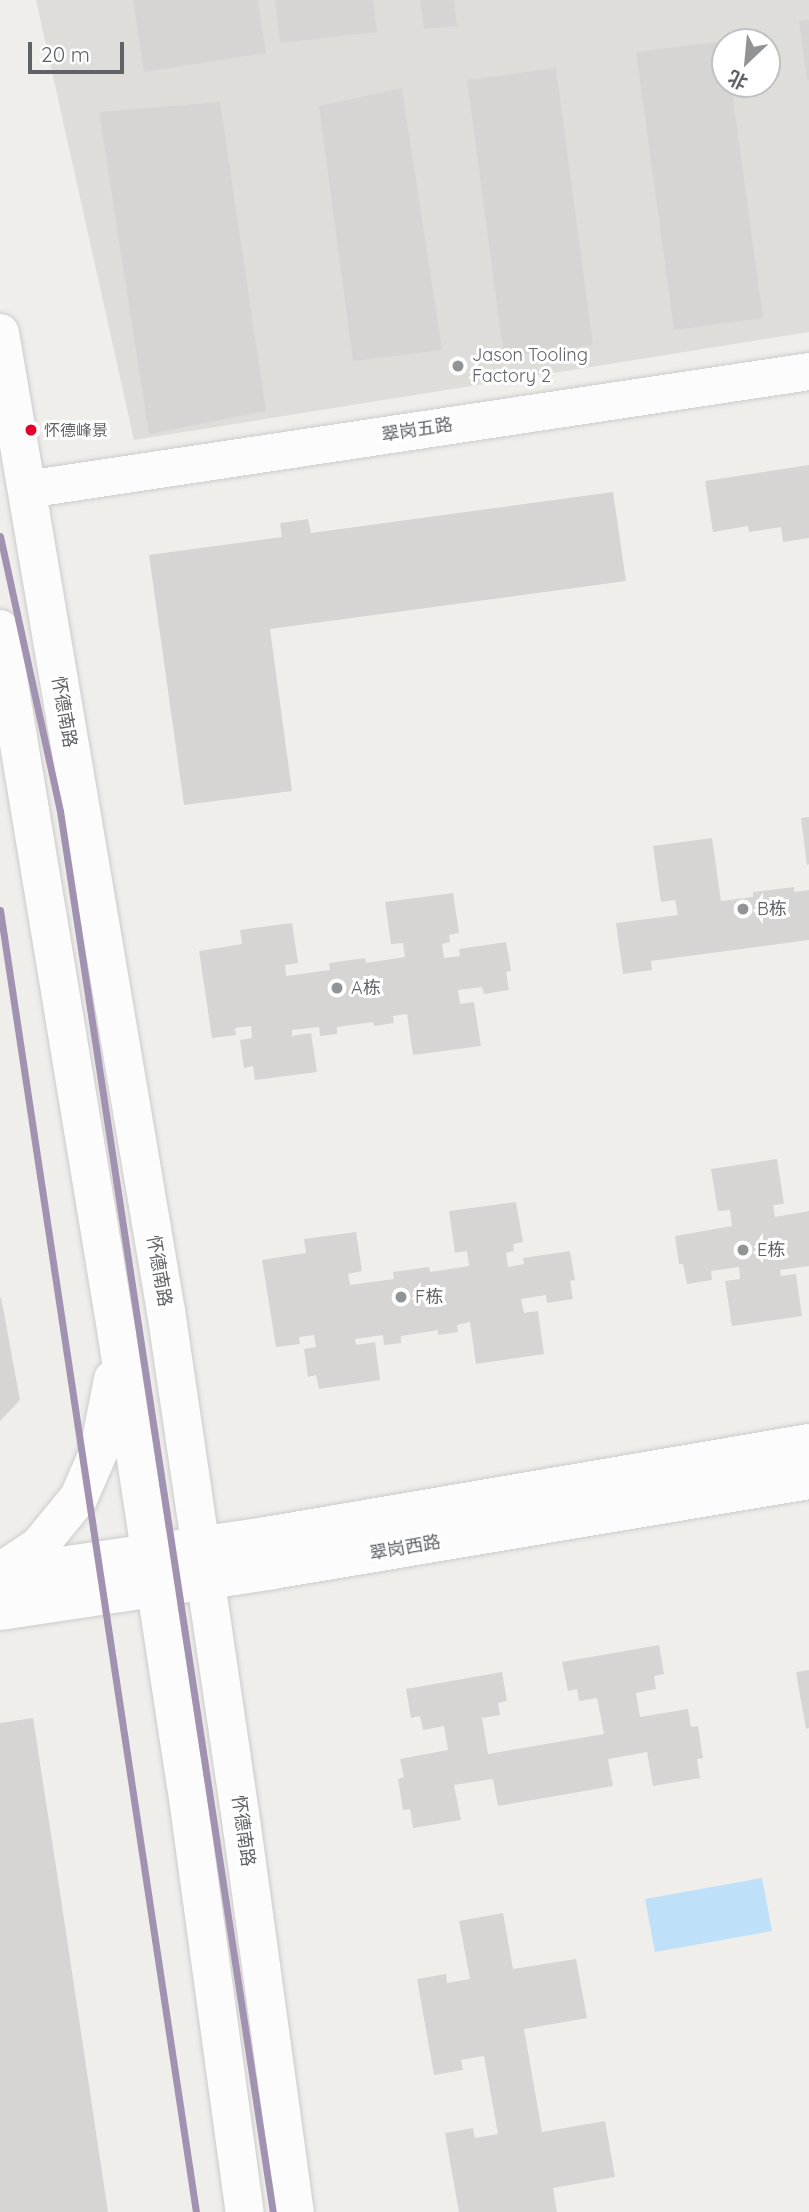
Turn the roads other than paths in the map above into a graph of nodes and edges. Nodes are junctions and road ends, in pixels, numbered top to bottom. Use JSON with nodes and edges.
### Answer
{"nodes":[{"id":1,"x":0,"y":333,"type":"edge"},
{"id":2,"x":809,"y":371,"type":"edge"},
{"id":3,"x":26,"y":489,"type":"junction"},
{"id":4,"x":0,"y":629,"type":"edge"},
{"id":5,"x":117,"y":1335,"type":"junction"},
{"id":6,"x":809,"y":1443,"type":"edge"},
{"id":7,"x":809,"y":1480,"type":"edge"},
{"id":8,"x":203,"y":1563,"type":"junction"},
{"id":9,"x":153,"y":1570,"type":"junction"},
{"id":10,"x":0,"y":1573,"type":"edge"},
{"id":11,"x":0,"y":1611,"type":"edge"},
{"id":12,"x":245,"y":2212,"type":"edge"},
{"id":13,"x":295,"y":2212,"type":"edge"}],
"edges":[{"from":1,"to":3,"type":"main road","name":"怀德南路"},
{"from":2,"to":3,"type":"street","name":"翠岗五路"},
{"from":3,"to":8,"type":"main road","name":"怀德南路"},
{"from":4,"to":5,"type":"main road"},
{"from":5,"to":9,"type":"main road"},
{"from":5,"to":10,"type":"main road"},
{"from":6,"to":8,"type":"main road","name":"翠岗西路"},
{"from":7,"to":8,"type":"main road","name":"翠岗西路"},
{"from":8,"to":9,"type":"main road","name":"翠岗西路"},
{"from":8,"to":13,"type":"main road","name":"怀德南路"},
{"from":9,"to":10,"type":"main road","name":"翠岗西路"},
{"from":9,"to":11,"type":"main road","name":"翠岗西路"},
{"from":9,"to":12,"type":"main road"}]}
